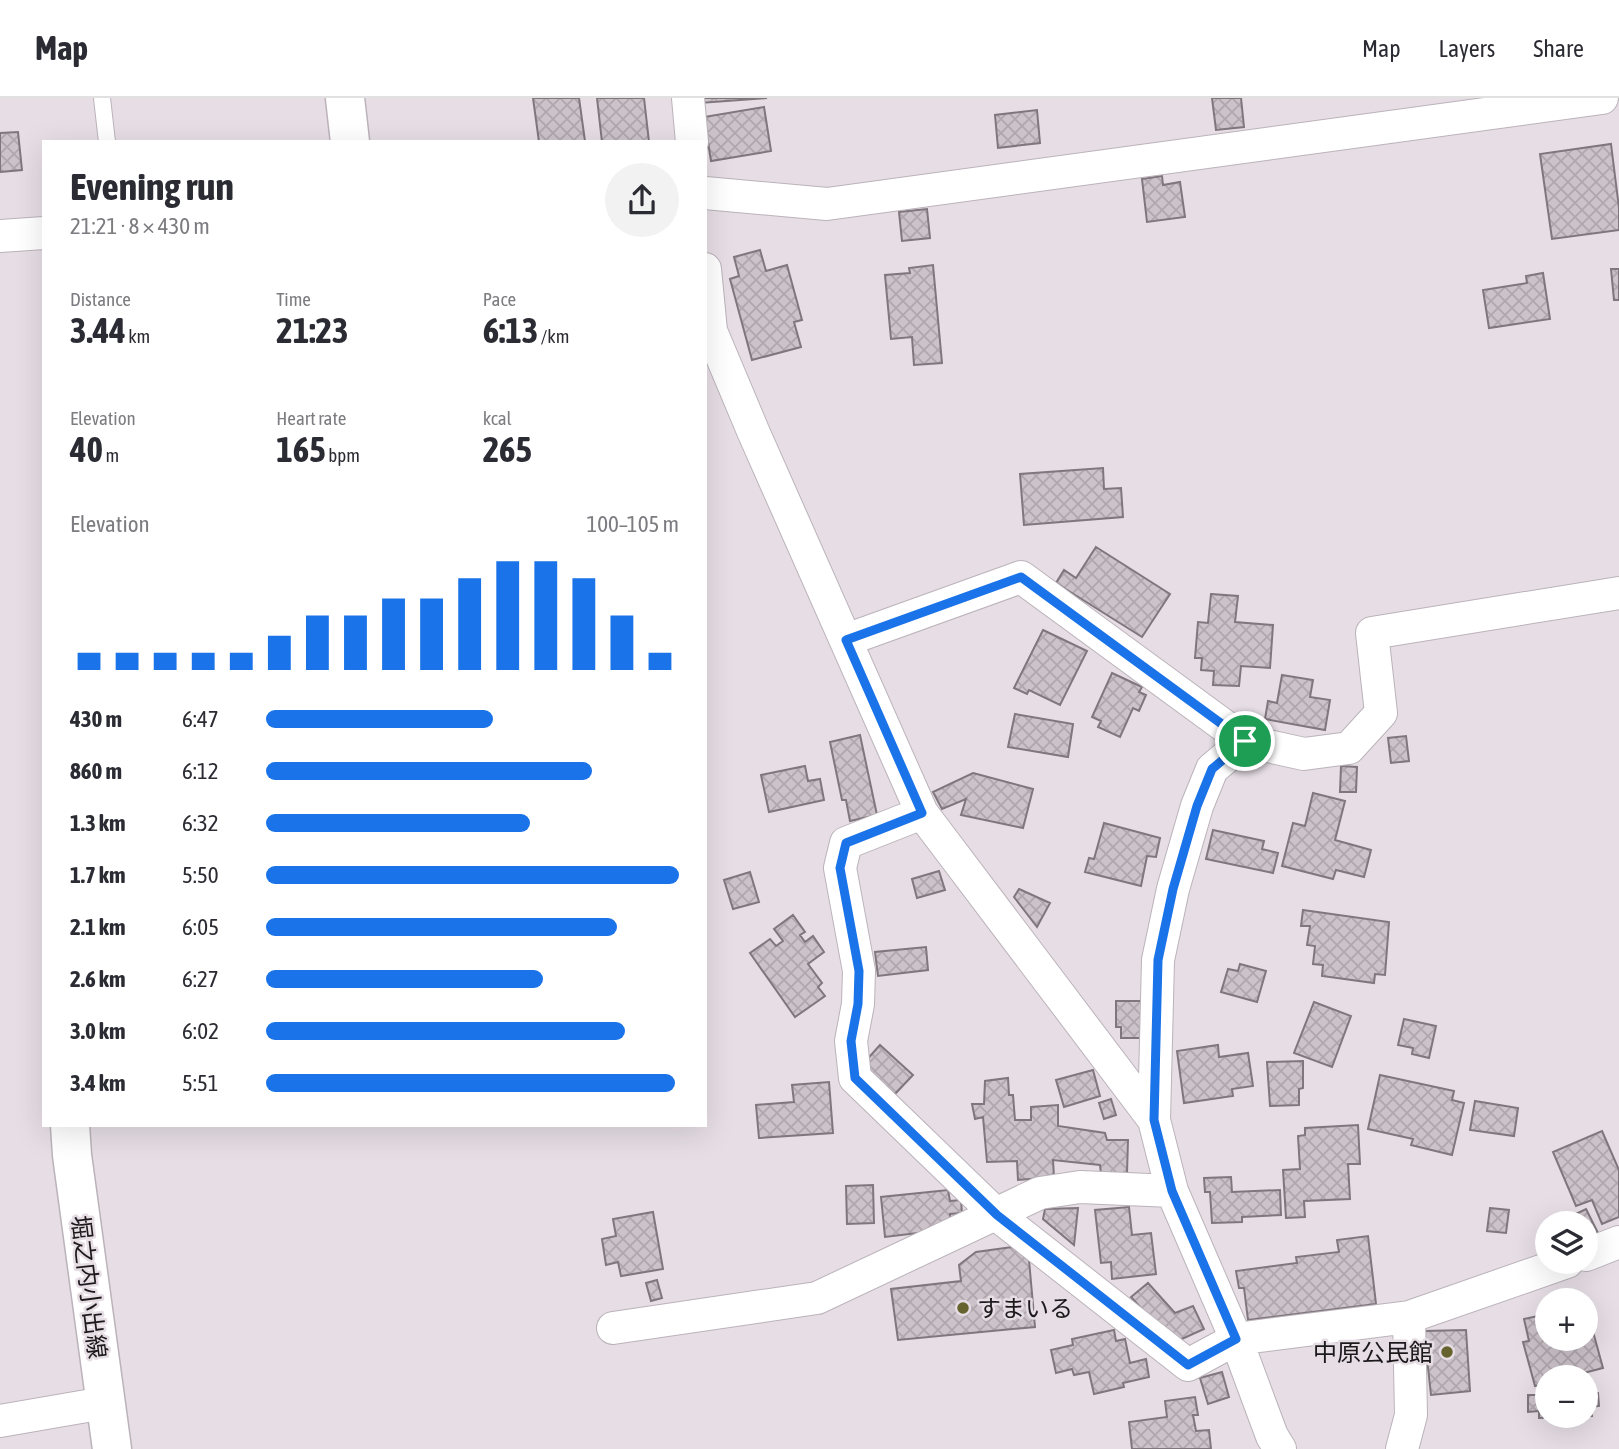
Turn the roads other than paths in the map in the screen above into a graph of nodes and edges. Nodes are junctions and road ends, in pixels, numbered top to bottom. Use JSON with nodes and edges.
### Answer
{"nodes":[{"id":1,"x":102,"y":98,"type":"edge"},
{"id":2,"x":345,"y":98,"type":"edge"},
{"id":3,"x":688,"y":98,"type":"edge"},
{"id":4,"x":1602,"y":98,"type":"edge"},
{"id":5,"x":107,"y":140,"type":"edge"},
{"id":6,"x":350,"y":140,"type":"edge"},
{"id":7,"x":692,"y":140,"type":"edge"},
{"id":8,"x":707,"y":193,"type":"edge"},
{"id":9,"x":42,"y":233,"type":"edge"},
{"id":10,"x":0,"y":236,"type":"edge"},
{"id":11,"x":707,"y":287,"type":"edge"},
{"id":12,"x":1619,"y":593,"type":"edge"},
{"id":13,"x":846,"y":640,"type":"junction"},
{"id":14,"x":1245,"y":741,"type":"junction"},
{"id":15,"x":922,"y":813,"type":"junction"},
{"id":16,"x":1154,"y":1120,"type":"junction"},
{"id":17,"x":71,"y":1127,"type":"edge"},
{"id":18,"x":1172,"y":1191,"type":"junction"},
{"id":19,"x":997,"y":1215,"type":"junction"},
{"id":20,"x":1619,"y":1242,"type":"edge"},
{"id":21,"x":1598,"y":1250,"type":"edge"},
{"id":22,"x":1535,"y":1273,"type":"edge"},
{"id":23,"x":1409,"y":1317,"type":"junction"},
{"id":24,"x":613,"y":1328,"type":"dead end"},
{"id":25,"x":1236,"y":1339,"type":"junction"},
{"id":26,"x":104,"y":1403,"type":"junction"},
{"id":27,"x":0,"y":1421,"type":"edge"},
{"id":28,"x":112,"y":1449,"type":"edge"},
{"id":29,"x":1280,"y":1449,"type":"edge"},
{"id":30,"x":1402,"y":1449,"type":"edge"}],
"edges":[{"from":1,"to":5,"type":"lane"},
{"from":2,"to":6,"type":"main road"},
{"from":3,"to":7,"type":"street"},
{"from":4,"to":8,"type":"street"},
{"from":9,"to":10,"type":"street"},
{"from":11,"to":13,"type":"street"},
{"from":12,"to":14,"type":"street"},
{"from":13,"to":14,"type":"street"},
{"from":13,"to":15,"type":"street"},
{"from":14,"to":16,"type":"street"},
{"from":15,"to":16,"type":"street"},
{"from":15,"to":19,"type":"street"},
{"from":16,"to":18,"type":"street"},
{"from":17,"to":26,"type":"main road","name":"堀之内小出線"},
{"from":18,"to":19,"type":"street"},
{"from":18,"to":25,"type":"street"},
{"from":19,"to":24,"type":"street"},
{"from":19,"to":25,"type":"street"},
{"from":20,"to":21,"type":"street"},
{"from":22,"to":23,"type":"street"},
{"from":23,"to":25,"type":"street"},
{"from":23,"to":30,"type":"street"},
{"from":25,"to":29,"type":"street"},
{"from":26,"to":27,"type":"street"},
{"from":26,"to":28,"type":"main road","name":"堀之内小出線"}]}
